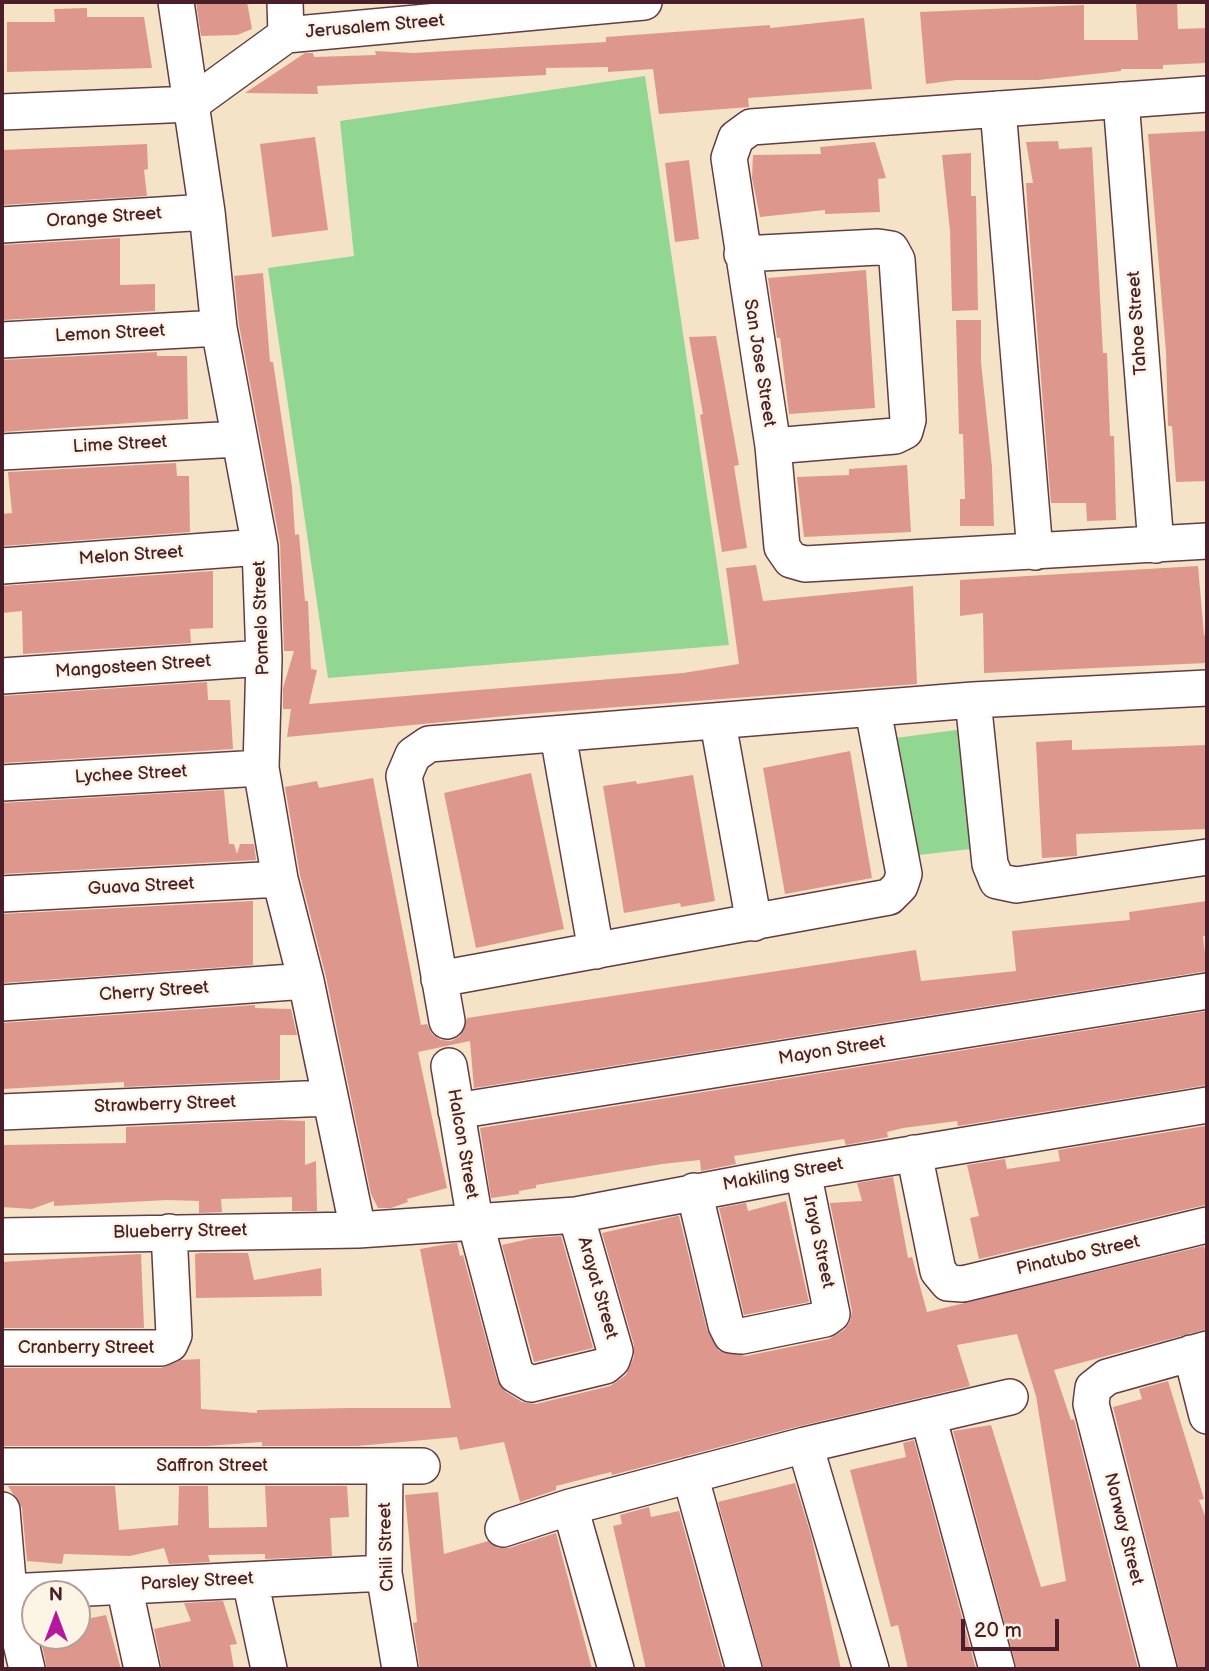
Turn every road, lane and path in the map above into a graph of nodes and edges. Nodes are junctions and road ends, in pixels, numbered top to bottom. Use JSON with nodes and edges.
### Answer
{"nodes":[{"id":1,"x":176,"y":2,"type":"edge"},
{"id":2,"x":644,"y":2,"type":"edge"},
{"id":3,"x":286,"y":18,"type":"edge"},
{"id":4,"x":1207,"y":94,"type":"edge"},
{"id":5,"x":1121,"y":100,"type":"junction"},
{"id":6,"x":191,"y":104,"type":"junction"},
{"id":7,"x":999,"y":109,"type":"junction"},
{"id":8,"x":2,"y":111,"type":"edge"},
{"id":9,"x":207,"y":212,"type":"junction"},
{"id":10,"x":2,"y":225,"type":"edge"},
{"id":11,"x":742,"y":254,"type":"junction"},
{"id":12,"x":219,"y":328,"type":"junction"},
{"id":13,"x":2,"y":340,"type":"edge"},
{"id":14,"x":238,"y":439,"type":"junction"},
{"id":15,"x":773,"y":446,"type":"junction"},
{"id":16,"x":2,"y":452,"type":"edge"},
{"id":17,"x":1207,"y":541,"type":"edge"},
{"id":18,"x":1156,"y":545,"type":"junction"},
{"id":19,"x":260,"y":547,"type":"junction"},
{"id":20,"x":1035,"y":552,"type":"junction"},
{"id":21,"x":2,"y":566,"type":"edge"},
{"id":22,"x":264,"y":658,"type":"junction"},
{"id":23,"x":2,"y":676,"type":"edge"},
{"id":24,"x":1207,"y":688,"type":"edge"},
{"id":25,"x":973,"y":700,"type":"junction"},
{"id":26,"x":873,"y":710,"type":"junction"},
{"id":27,"x":718,"y":723,"type":"junction"},
{"id":28,"x":558,"y":735,"type":"junction"},
{"id":29,"x":261,"y":768,"type":"junction"},
{"id":30,"x":2,"y":783,"type":"edge"},
{"id":31,"x":1207,"y":857,"type":"edge"},
{"id":32,"x":280,"y":879,"type":"junction"},
{"id":33,"x":2,"y":894,"type":"edge"},
{"id":34,"x":754,"y":923,"type":"junction"},
{"id":35,"x":596,"y":951,"type":"junction"},
{"id":36,"x":439,"y":979,"type":"junction"},
{"id":37,"x":306,"y":981,"type":"junction"},
{"id":38,"x":1207,"y":991,"type":"edge"},
{"id":39,"x":2,"y":1003,"type":"edge"},
{"id":40,"x":447,"y":1021,"type":"dead end"},
{"id":41,"x":449,"y":1066,"type":"dead end"},
{"id":42,"x":328,"y":1098,"type":"junction"},
{"id":43,"x":1207,"y":1105,"type":"edge"},
{"id":44,"x":457,"y":1111,"type":"junction"},
{"id":45,"x":2,"y":1112,"type":"edge"},
{"id":46,"x":914,"y":1153,"type":"junction"},
{"id":47,"x":803,"y":1171,"type":"junction"},
{"id":48,"x":694,"y":1191,"type":"junction"},
{"id":49,"x":576,"y":1215,"type":"junction"},
{"id":50,"x":475,"y":1221,"type":"junction"},
{"id":51,"x":1207,"y":1225,"type":"edge"},
{"id":52,"x":358,"y":1230,"type":"junction"},
{"id":53,"x":169,"y":1232,"type":"junction"},
{"id":54,"x":2,"y":1236,"type":"edge"},
{"id":55,"x":2,"y":1348,"type":"edge"},
{"id":56,"x":1199,"y":1351,"type":"edge"},
{"id":57,"x":612,"y":1360,"type":"joint"},
{"id":58,"x":1010,"y":1397,"type":"dead end"},
{"id":59,"x":929,"y":1416,"type":"junction"},
{"id":60,"x":1207,"y":1416,"type":"edge"},
{"id":61,"x":805,"y":1445,"type":"junction"},
{"id":62,"x":2,"y":1466,"type":"edge"},
{"id":63,"x":386,"y":1466,"type":"junction"},
{"id":64,"x":422,"y":1466,"type":"dead end"},
{"id":65,"x":690,"y":1475,"type":"junction"},
{"id":66,"x":570,"y":1507,"type":"junction"},
{"id":67,"x":2,"y":1510,"type":"edge"},
{"id":68,"x":503,"y":1529,"type":"dead end"},
{"id":69,"x":384,"y":1573,"type":"junction"},
{"id":70,"x":250,"y":1580,"type":"junction"},
{"id":71,"x":124,"y":1586,"type":"junction"},
{"id":72,"x":9,"y":1592,"type":"junction"},
{"id":73,"x":27,"y":1669,"type":"edge"},
{"id":74,"x":142,"y":1669,"type":"edge"},
{"id":75,"x":268,"y":1669,"type":"edge"},
{"id":76,"x":400,"y":1669,"type":"edge"},
{"id":77,"x":616,"y":1669,"type":"edge"},
{"id":78,"x":744,"y":1669,"type":"edge"},
{"id":79,"x":871,"y":1669,"type":"edge"},
{"id":80,"x":997,"y":1669,"type":"edge"},
{"id":81,"x":1158,"y":1669,"type":"edge"}],
"edges":[{"from":1,"to":6,"type":"street","name":"Pomelo Street"},
{"from":2,"to":3,"type":"street","name":"Jerusalem Street"},
{"from":3,"to":6,"type":"street","name":"Jerusalem Street"},
{"from":4,"to":5,"type":"street","name":"San Jose Street"},
{"from":5,"to":7,"type":"street","name":"San Jose Street"},
{"from":5,"to":18,"type":"street","name":"Tahoe Street"},
{"from":6,"to":8,"type":"street"},
{"from":6,"to":9,"type":"street","name":"Pomelo Street"},
{"from":7,"to":11,"type":"street","name":"San Jose Street"},
{"from":7,"to":20,"type":"street"},
{"from":9,"to":10,"type":"street","name":"Orange Street"},
{"from":9,"to":12,"type":"street","name":"Pomelo Street"},
{"from":11,"to":15,"type":"street","name":"San Jose Street"},
{"from":11,"to":15,"type":"street"},
{"from":12,"to":13,"type":"street","name":"Lemon Street"},
{"from":12,"to":14,"type":"street","name":"Pomelo Street"},
{"from":14,"to":16,"type":"street","name":"Lime Street"},
{"from":14,"to":19,"type":"street","name":"Pomelo Street"},
{"from":15,"to":20,"type":"street","name":"San Jose Street"},
{"from":17,"to":18,"type":"street","name":"San Jose Street"},
{"from":18,"to":20,"type":"street","name":"San Jose Street"},
{"from":19,"to":21,"type":"street","name":"Melon Street"},
{"from":19,"to":22,"type":"street","name":"Pomelo Street"},
{"from":22,"to":23,"type":"street","name":"Mangosteen Street"},
{"from":22,"to":29,"type":"street","name":"Pomelo Street"},
{"from":24,"to":25,"type":"street"},
{"from":25,"to":26,"type":"street"},
{"from":25,"to":31,"type":"street"},
{"from":26,"to":27,"type":"street"},
{"from":26,"to":34,"type":"street"},
{"from":27,"to":28,"type":"street"},
{"from":27,"to":34,"type":"street"},
{"from":28,"to":35,"type":"street"},
{"from":28,"to":36,"type":"street"},
{"from":29,"to":30,"type":"street","name":"Lychee Street"},
{"from":29,"to":32,"type":"street","name":"Pomelo Street"},
{"from":32,"to":33,"type":"street","name":"Guava Street"},
{"from":32,"to":37,"type":"street","name":"Pomelo Street"},
{"from":34,"to":35,"type":"street"},
{"from":35,"to":36,"type":"street"},
{"from":36,"to":40,"type":"street"},
{"from":37,"to":39,"type":"street","name":"Cherry Street"},
{"from":37,"to":42,"type":"street","name":"Pomelo Street"},
{"from":38,"to":44,"type":"street","name":"Mayon Street"},
{"from":41,"to":44,"type":"street","name":"Halcon Street"},
{"from":42,"to":45,"type":"street","name":"Strawberry Street"},
{"from":42,"to":52,"type":"street","name":"Pomelo Street"},
{"from":43,"to":46,"type":"street","name":"Makiling Street"},
{"from":44,"to":50,"type":"street","name":"Halcon Street"},
{"from":46,"to":47,"type":"street","name":"Makiling Street"},
{"from":46,"to":51,"type":"street","name":"Pinatubo Street"},
{"from":47,"to":48,"type":"street","name":"Makiling Street"},
{"from":47,"to":48,"type":"street","name":"Iraya Street"},
{"from":48,"to":49,"type":"street","name":"Makiling Street"},
{"from":49,"to":50,"type":"street","name":"Makiling Street"},
{"from":49,"to":57,"type":"street","name":"Arayat Street"},
{"from":50,"to":52,"type":"street","name":"Makiling Street"},
{"from":50,"to":57,"type":"street","name":"Halcon Street"},
{"from":52,"to":53,"type":"street","name":"Blueberry Street"},
{"from":53,"to":54,"type":"street","name":"Blueberry Street"},
{"from":53,"to":55,"type":"street","name":"Cranberry Street"},
{"from":56,"to":60,"type":"street"},
{"from":56,"to":81,"type":"street","name":"Norway Street"},
{"from":58,"to":59,"type":"street"},
{"from":59,"to":61,"type":"street"},
{"from":59,"to":80,"type":"street"},
{"from":61,"to":65,"type":"street"},
{"from":61,"to":79,"type":"street"},
{"from":62,"to":63,"type":"street","name":"Saffron Street"},
{"from":63,"to":64,"type":"street","name":"Saffron Street"},
{"from":63,"to":69,"type":"street","name":"Chili Street"},
{"from":65,"to":66,"type":"street"},
{"from":65,"to":78,"type":"street"},
{"from":66,"to":68,"type":"street"},
{"from":66,"to":77,"type":"street"},
{"from":67,"to":72,"type":"street"},
{"from":69,"to":70,"type":"street","name":"Parsley Street"},
{"from":69,"to":76,"type":"street","name":"Chili Street"},
{"from":70,"to":71,"type":"street","name":"Parsley Street"},
{"from":70,"to":75,"type":"street"},
{"from":71,"to":72,"type":"street","name":"Parsley Street"},
{"from":71,"to":74,"type":"street"},
{"from":72,"to":73,"type":"street"}]}
